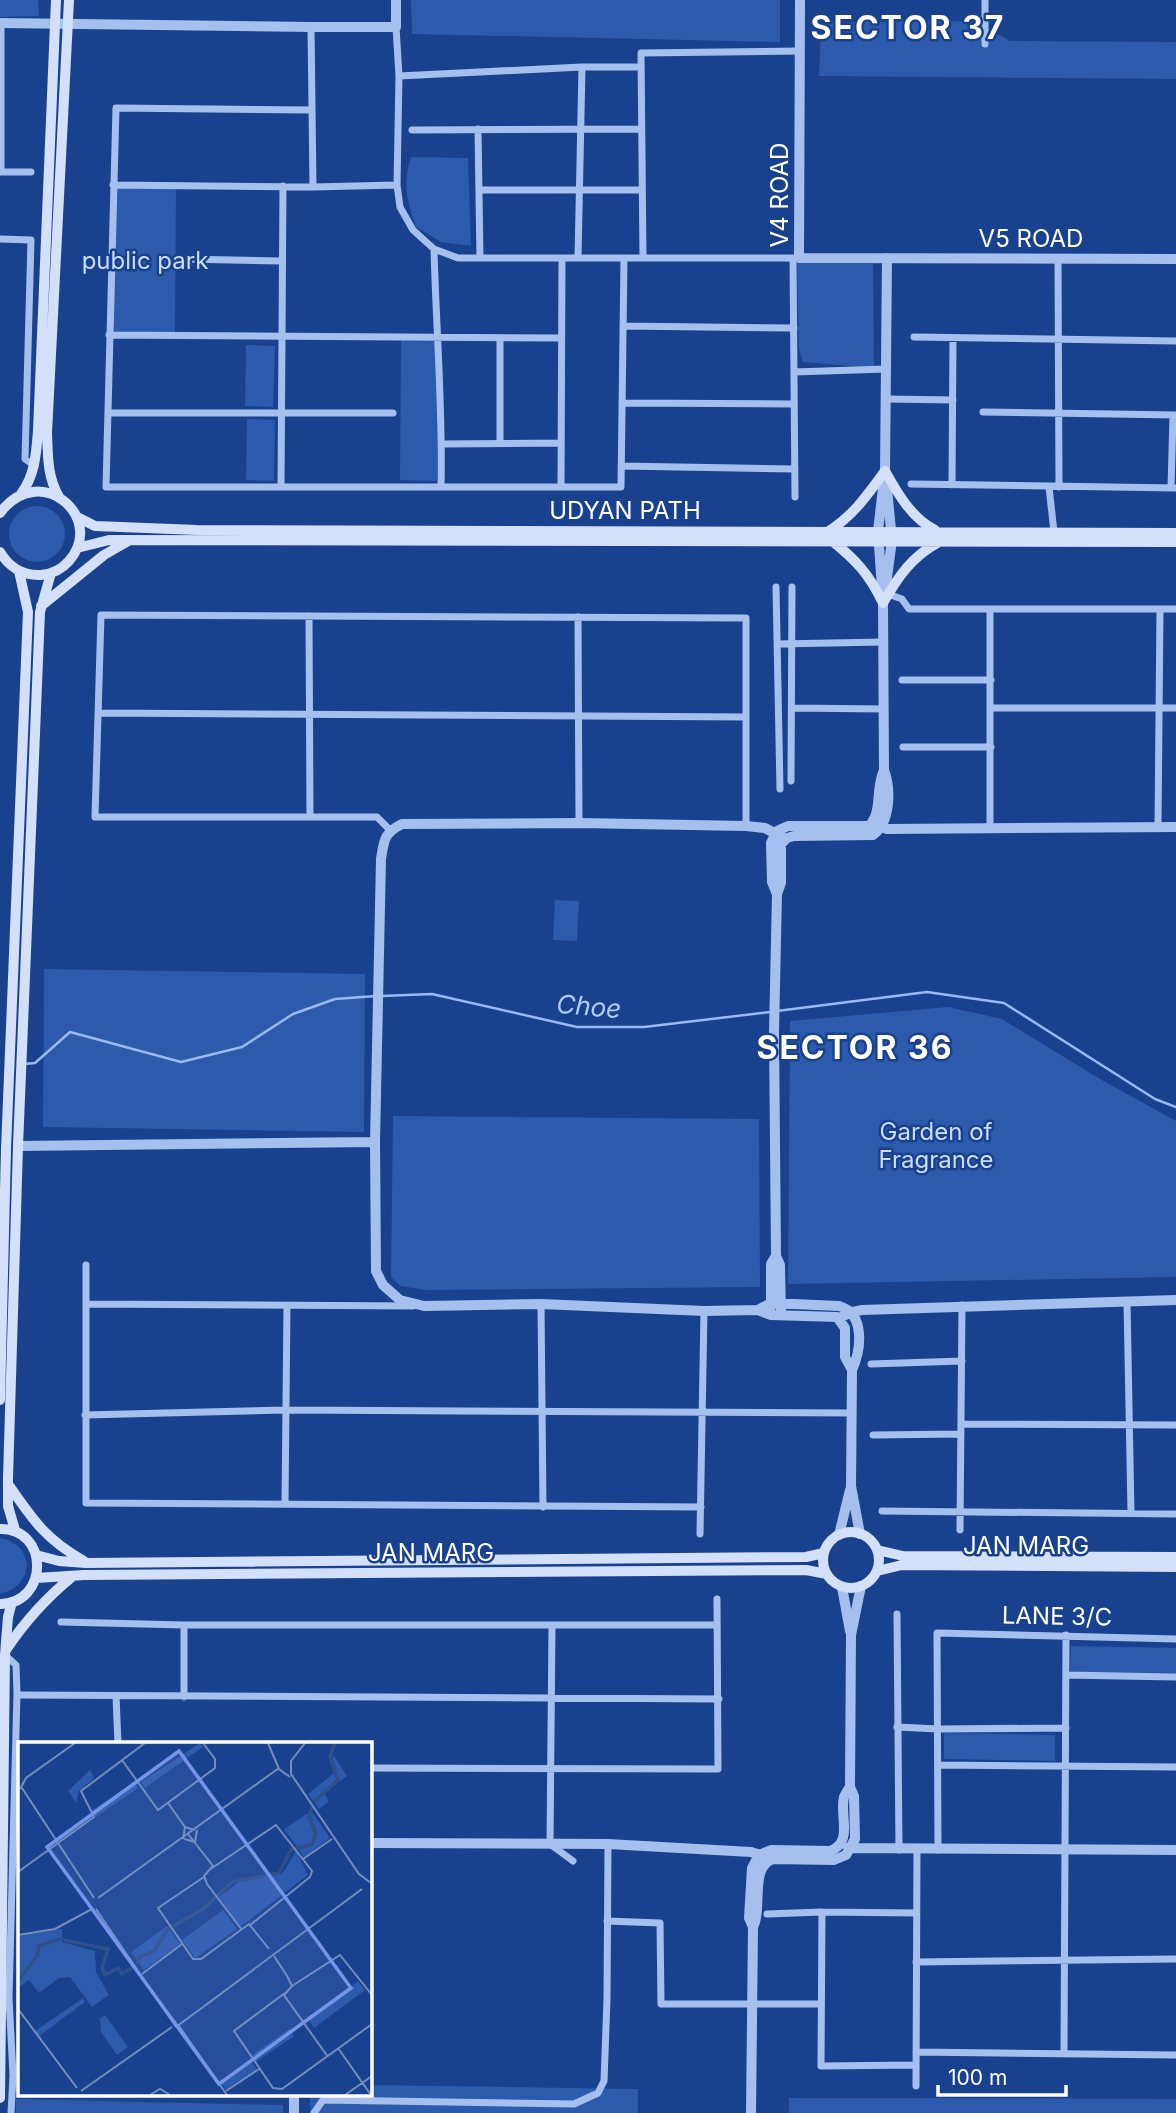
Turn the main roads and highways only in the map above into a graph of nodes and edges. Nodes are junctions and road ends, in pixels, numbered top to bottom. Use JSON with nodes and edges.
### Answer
{"nodes":[{"id":1,"x":69,"y":0,"type":"edge"},
{"id":2,"x":56,"y":1,"type":"edge"},
{"id":3,"x":20,"y":494,"type":"junction"},
{"id":4,"x":59,"y":497,"type":"junction"},
{"id":5,"x":0,"y":513,"type":"edge"},
{"id":6,"x":77,"y":517,"type":"junction"},
{"id":7,"x":1176,"y":533,"type":"edge"},
{"id":8,"x":830,"y":536,"type":"junction"},
{"id":9,"x":940,"y":536,"type":"junction"},
{"id":10,"x":130,"y":540,"type":"junction"},
{"id":11,"x":1176,"y":542,"type":"edge"},
{"id":12,"x":77,"y":548,"type":"junction"},
{"id":13,"x":0,"y":554,"type":"edge"},
{"id":14,"x":19,"y":571,"type":"junction"},
{"id":15,"x":51,"y":573,"type":"junction"},
{"id":16,"x":41,"y":606,"type":"junction"},
{"id":17,"x":18,"y":1025,"type":"junction"},
{"id":18,"x":3,"y":1149,"type":"edge"},
{"id":19,"x":0,"y":1399,"type":"edge"},
{"id":20,"x":8,"y":1484,"type":"junction"},
{"id":21,"x":0,"y":1529,"type":"edge"},
{"id":22,"x":15,"y":1530,"type":"junction"},
{"id":23,"x":877,"y":1550,"type":"junction"},
{"id":24,"x":824,"y":1553,"type":"junction"},
{"id":25,"x":36,"y":1555,"type":"junction"},
{"id":26,"x":1176,"y":1557,"type":"edge"},
{"id":27,"x":86,"y":1563,"type":"junction"},
{"id":28,"x":1176,"y":1567,"type":"edge"},
{"id":29,"x":877,"y":1571,"type":"junction"},
{"id":30,"x":827,"y":1574,"type":"junction"},
{"id":31,"x":73,"y":1576,"type":"junction"},
{"id":32,"x":36,"y":1578,"type":"junction"},
{"id":33,"x":12,"y":1602,"type":"junction"},
{"id":34,"x":0,"y":1604,"type":"edge"},
{"id":35,"x":6,"y":1653,"type":"junction"},
{"id":36,"x":0,"y":2098,"type":"edge"}],
"edges":[{"from":1,"to":4,"type":"main road"},
{"from":2,"to":3,"type":"main road"},
{"from":3,"to":4,"type":"main road"},
{"from":3,"to":5,"type":"main road"},
{"from":4,"to":6,"type":"main road"},
{"from":6,"to":8,"type":"main road","name":"UDYAN PATH"},
{"from":6,"to":12,"type":"main road"},
{"from":7,"to":9,"type":"main road","name":"UDYAN PATH"},
{"from":8,"to":9,"type":"main road","name":"UDYAN PATH"},
{"from":8,"to":9,"type":"main road"},
{"from":8,"to":9,"type":"main road"},
{"from":8,"to":10,"type":"main road","name":"UDYAN PATH"},
{"from":9,"to":11,"type":"main road","name":"UDYAN PATH"},
{"from":10,"to":12,"type":"main road","name":"UDYAN PATH"},
{"from":10,"to":16,"type":"main road"},
{"from":12,"to":15,"type":"main road"},
{"from":13,"to":14,"type":"main road"},
{"from":14,"to":15,"type":"main road"},
{"from":14,"to":17,"type":"main road"},
{"from":15,"to":16,"type":"main road"},
{"from":16,"to":17,"type":"main road"},
{"from":17,"to":18,"type":"main road"},
{"from":17,"to":20,"type":"main road"},
{"from":18,"to":19,"type":"main road"},
{"from":20,"to":22,"type":"main road"},
{"from":20,"to":27,"type":"main road"},
{"from":21,"to":22,"type":"main road"},
{"from":22,"to":25,"type":"main road"},
{"from":23,"to":24,"type":"main road"},
{"from":23,"to":26,"type":"main road","name":"JAN MARG"},
{"from":23,"to":29,"type":"main road"},
{"from":24,"to":27,"type":"main road","name":"JAN MARG"},
{"from":24,"to":30,"type":"main road"},
{"from":25,"to":27,"type":"main road","name":"JAN MARG"},
{"from":25,"to":32,"type":"main road"},
{"from":28,"to":29,"type":"main road","name":"JAN MARG"},
{"from":29,"to":30,"type":"main road"},
{"from":30,"to":31,"type":"main road","name":"JAN MARG"},
{"from":31,"to":32,"type":"main road","name":"JAN MARG"},
{"from":31,"to":35,"type":"main road"},
{"from":32,"to":33,"type":"main road"},
{"from":33,"to":34,"type":"main road"},
{"from":33,"to":35,"type":"main road"},
{"from":35,"to":36,"type":"main road"}]}
